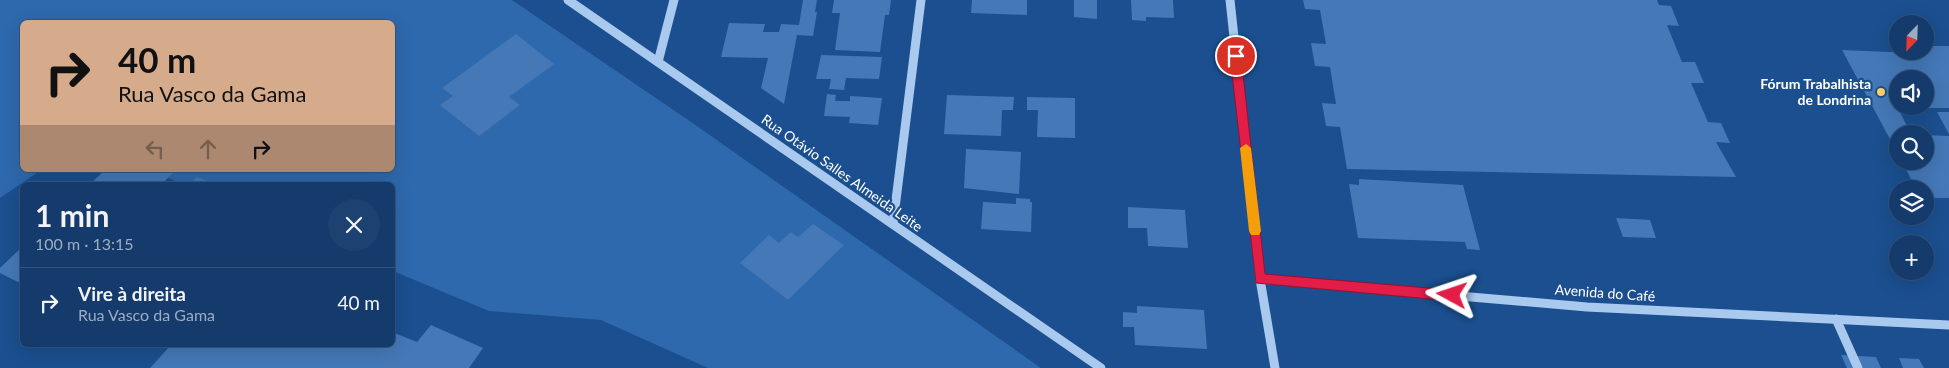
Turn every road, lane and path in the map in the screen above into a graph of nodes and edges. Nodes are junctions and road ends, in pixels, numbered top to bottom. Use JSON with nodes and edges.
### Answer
{"nodes":[{"id":1,"x":568,"y":0,"type":"edge"},
{"id":2,"x":674,"y":0,"type":"edge"},
{"id":3,"x":921,"y":0,"type":"edge"},
{"id":4,"x":1230,"y":0,"type":"edge"},
{"id":5,"x":658,"y":62,"type":"junction"},
{"id":6,"x":893,"y":224,"type":"junction"},
{"id":7,"x":1260,"y":279,"type":"junction"},
{"id":8,"x":1836,"y":319,"type":"junction"},
{"id":9,"x":1949,"y":325,"type":"edge"},
{"id":10,"x":1101,"y":368,"type":"edge"},
{"id":11,"x":1275,"y":368,"type":"edge"},
{"id":12,"x":1858,"y":368,"type":"edge"}],
"edges":[{"from":1,"to":5,"type":"street","name":"Rua Otávio Salles Almeida Leite"},
{"from":2,"to":5,"type":"street"},
{"from":3,"to":6,"type":"street"},
{"from":4,"to":7,"type":"street"},
{"from":5,"to":6,"type":"street","name":"Rua Otávio Salles Almeida Leite"},
{"from":6,"to":10,"type":"street","name":"Rua Otávio Salles Almeida Leite"},
{"from":7,"to":8,"type":"street","name":"Avenida do Café"},
{"from":7,"to":11,"type":"street"},
{"from":8,"to":9,"type":"street","name":"Avenida do Café"},
{"from":8,"to":12,"type":"street"}]}
